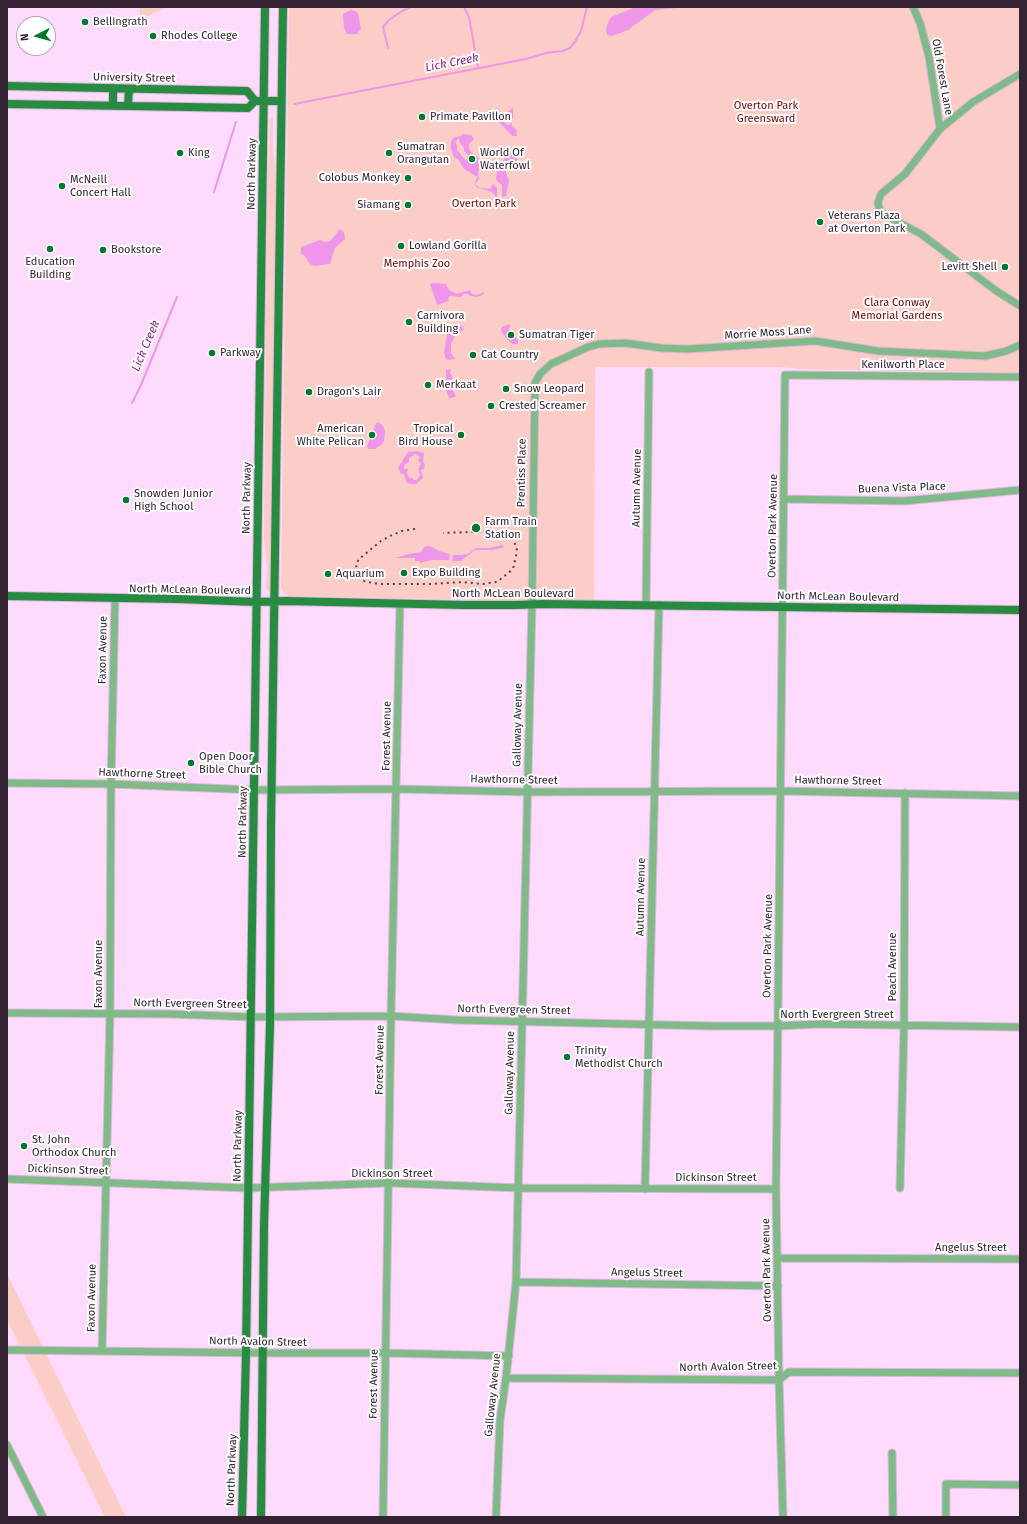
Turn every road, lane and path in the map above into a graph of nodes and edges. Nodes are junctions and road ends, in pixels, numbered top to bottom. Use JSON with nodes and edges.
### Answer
{"nodes":[{"id":1,"x":265,"y":7,"type":"edge"},
{"id":2,"x":283,"y":7,"type":"edge"},
{"id":3,"x":913,"y":7,"type":"edge"},
{"id":4,"x":1020,"y":74,"type":"edge"},
{"id":5,"x":1012,"y":78,"type":"junction"},
{"id":6,"x":1020,"y":82,"type":"edge"},
{"id":7,"x":7,"y":86,"type":"edge"},
{"id":8,"x":113,"y":88,"type":"junction"},
{"id":9,"x":129,"y":89,"type":"junction"},
{"id":10,"x":255,"y":101,"type":"junction"},
{"id":11,"x":264,"y":101,"type":"junction"},
{"id":12,"x":281,"y":101,"type":"junction"},
{"id":13,"x":7,"y":104,"type":"edge"},
{"id":14,"x":113,"y":105,"type":"junction"},
{"id":15,"x":128,"y":105,"type":"junction"},
{"id":16,"x":940,"y":129,"type":"junction"},
{"id":17,"x":1020,"y":306,"type":"edge"},
{"id":18,"x":1020,"y":345,"type":"edge"},
{"id":19,"x":649,"y":372,"type":"dead end"},
{"id":20,"x":786,"y":376,"type":"joint"},
{"id":21,"x":1020,"y":377,"type":"edge"},
{"id":22,"x":534,"y":389,"type":"joint"},
{"id":23,"x":1020,"y":490,"type":"edge"},
{"id":24,"x":784,"y":499,"type":"junction"},
{"id":25,"x":7,"y":596,"type":"edge"},
{"id":26,"x":115,"y":598,"type":"junction"},
{"id":27,"x":274,"y":601,"type":"junction"},
{"id":28,"x":256,"y":602,"type":"junction"},
{"id":29,"x":400,"y":604,"type":"junction"},
{"id":30,"x":532,"y":604,"type":"junction"},
{"id":31,"x":646,"y":605,"type":"junction"},
{"id":32,"x":659,"y":605,"type":"junction"},
{"id":33,"x":782,"y":607,"type":"junction"},
{"id":34,"x":1020,"y":610,"type":"edge"},
{"id":35,"x":7,"y":783,"type":"edge"},
{"id":36,"x":111,"y":784,"type":"junction"},
{"id":37,"x":272,"y":789,"type":"junction"},
{"id":38,"x":397,"y":789,"type":"junction"},
{"id":39,"x":254,"y":790,"type":"junction"},
{"id":40,"x":653,"y":791,"type":"junction"},
{"id":41,"x":781,"y":791,"type":"junction"},
{"id":42,"x":528,"y":792,"type":"junction"},
{"id":43,"x":905,"y":793,"type":"junction"},
{"id":44,"x":1020,"y":796,"type":"edge"},
{"id":45,"x":7,"y":1013,"type":"edge"},
{"id":46,"x":110,"y":1014,"type":"junction"},
{"id":47,"x":391,"y":1016,"type":"junction"},
{"id":48,"x":251,"y":1017,"type":"junction"},
{"id":49,"x":270,"y":1017,"type":"junction"},
{"id":50,"x":523,"y":1021,"type":"junction"},
{"id":51,"x":649,"y":1024,"type":"junction"},
{"id":52,"x":778,"y":1026,"type":"junction"},
{"id":53,"x":904,"y":1026,"type":"junction"},
{"id":54,"x":1020,"y":1027,"type":"edge"},
{"id":55,"x":7,"y":1179,"type":"edge"},
{"id":56,"x":106,"y":1182,"type":"junction"},
{"id":57,"x":389,"y":1183,"type":"junction"},
{"id":58,"x":265,"y":1187,"type":"junction"},
{"id":59,"x":248,"y":1188,"type":"junction"},
{"id":60,"x":519,"y":1188,"type":"junction"},
{"id":61,"x":900,"y":1188,"type":"dead end"},
{"id":62,"x":645,"y":1189,"type":"junction"},
{"id":63,"x":776,"y":1189,"type":"junction"},
{"id":64,"x":778,"y":1258,"type":"junction"},
{"id":65,"x":1020,"y":1259,"type":"edge"},
{"id":66,"x":516,"y":1282,"type":"junction"},
{"id":67,"x":778,"y":1286,"type":"junction"},
{"id":68,"x":7,"y":1350,"type":"edge"},
{"id":69,"x":102,"y":1350,"type":"junction"},
{"id":70,"x":246,"y":1353,"type":"junction"},
{"id":71,"x":262,"y":1353,"type":"junction"},
{"id":72,"x":386,"y":1353,"type":"junction"},
{"id":73,"x":508,"y":1356,"type":"junction"},
{"id":74,"x":1020,"y":1373,"type":"edge"},
{"id":75,"x":506,"y":1378,"type":"junction"},
{"id":76,"x":779,"y":1380,"type":"junction"},
{"id":77,"x":7,"y":1445,"type":"edge"},
{"id":78,"x":9,"y":1453,"type":"edge"},
{"id":79,"x":892,"y":1453,"type":"dead end"},
{"id":80,"x":1020,"y":1485,"type":"edge"},
{"id":81,"x":43,"y":1517,"type":"edge"},
{"id":82,"x":242,"y":1517,"type":"edge"},
{"id":83,"x":261,"y":1517,"type":"edge"},
{"id":84,"x":383,"y":1517,"type":"edge"},
{"id":85,"x":496,"y":1517,"type":"edge"},
{"id":86,"x":783,"y":1517,"type":"edge"},
{"id":87,"x":893,"y":1517,"type":"edge"},
{"id":88,"x":946,"y":1517,"type":"edge"}],
"edges":[{"from":1,"to":11,"type":"main road","name":"North Parkway"},
{"from":2,"to":12,"type":"main road"},
{"from":3,"to":16,"type":"street","name":"Old Forest Lane"},
{"from":4,"to":5,"type":"street"},
{"from":5,"to":6,"type":"street"},
{"from":5,"to":16,"type":"street"},
{"from":7,"to":8,"type":"main road","name":"University Street"},
{"from":8,"to":9,"type":"main road","name":"University Street"},
{"from":8,"to":14,"type":"main road"},
{"from":9,"to":10,"type":"main road","name":"University Street"},
{"from":9,"to":15,"type":"main road"},
{"from":10,"to":11,"type":"main road"},
{"from":10,"to":15,"type":"main road"},
{"from":11,"to":12,"type":"main road"},
{"from":11,"to":28,"type":"main road","name":"North Parkway"},
{"from":12,"to":27,"type":"main road"},
{"from":13,"to":14,"type":"main road"},
{"from":14,"to":15,"type":"main road"},
{"from":16,"to":17,"type":"street"},
{"from":18,"to":22,"type":"street","name":"Morrie Moss Lane"},
{"from":19,"to":31,"type":"street","name":"Autumn Avenue"},
{"from":20,"to":21,"type":"street","name":"Kenilworth Place"},
{"from":20,"to":24,"type":"street","name":"Overton Park Avenue"},
{"from":22,"to":30,"type":"street","name":"Prentiss Place"},
{"from":23,"to":24,"type":"street","name":"Buena Vista Place"},
{"from":24,"to":33,"type":"street","name":"Overton Park Avenue"},
{"from":25,"to":26,"type":"main road","name":"North McLean Boulevard"},
{"from":26,"to":28,"type":"main road","name":"North McLean Boulevard"},
{"from":26,"to":36,"type":"street","name":"Faxon Avenue"},
{"from":27,"to":28,"type":"main road","name":"North McLean Boulevard"},
{"from":27,"to":29,"type":"main road","name":"North McLean Boulevard"},
{"from":27,"to":37,"type":"main road"},
{"from":28,"to":39,"type":"main road","name":"North Parkway"},
{"from":29,"to":30,"type":"main road","name":"North McLean Boulevard"},
{"from":29,"to":38,"type":"street","name":"Forest Avenue"},
{"from":30,"to":31,"type":"main road","name":"North McLean Boulevard"},
{"from":30,"to":42,"type":"street","name":"Galloway Avenue"},
{"from":31,"to":32,"type":"main road","name":"North McLean Boulevard"},
{"from":32,"to":33,"type":"main road","name":"North McLean Boulevard"},
{"from":32,"to":40,"type":"street","name":"Autumn Avenue"},
{"from":33,"to":34,"type":"main road","name":"North McLean Boulevard"},
{"from":33,"to":41,"type":"street","name":"Overton Park Avenue"},
{"from":35,"to":36,"type":"street","name":"Hawthorne Street"},
{"from":36,"to":39,"type":"street","name":"Hawthorne Street"},
{"from":36,"to":46,"type":"street","name":"Faxon Avenue"},
{"from":37,"to":38,"type":"street","name":"Hawthorne Street"},
{"from":37,"to":39,"type":"street","name":"Hawthorne Street"},
{"from":37,"to":49,"type":"main road"},
{"from":38,"to":42,"type":"street","name":"Hawthorne Street"},
{"from":38,"to":47,"type":"street","name":"Forest Avenue"},
{"from":39,"to":48,"type":"main road","name":"North Parkway"},
{"from":40,"to":41,"type":"street","name":"Hawthorne Street"},
{"from":40,"to":42,"type":"street","name":"Hawthorne Street"},
{"from":40,"to":51,"type":"street","name":"Autumn Avenue"},
{"from":41,"to":43,"type":"street","name":"Hawthorne Street"},
{"from":41,"to":52,"type":"street","name":"Overton Park Avenue"},
{"from":42,"to":50,"type":"street","name":"Galloway Avenue"},
{"from":43,"to":44,"type":"street","name":"Hawthorne Street"},
{"from":43,"to":53,"type":"street","name":"Peach Avenue"},
{"from":45,"to":46,"type":"street","name":"North Evergreen Street"},
{"from":46,"to":48,"type":"street","name":"North Evergreen Street"},
{"from":46,"to":56,"type":"street","name":"Faxon Avenue"},
{"from":47,"to":49,"type":"street","name":"North Evergreen Street"},
{"from":47,"to":50,"type":"street","name":"North Evergreen Street"},
{"from":47,"to":57,"type":"street","name":"Forest Avenue"},
{"from":48,"to":49,"type":"street","name":"North Evergreen Street"},
{"from":48,"to":59,"type":"main road","name":"North Parkway"},
{"from":49,"to":58,"type":"main road"},
{"from":50,"to":51,"type":"street","name":"North Evergreen Street"},
{"from":50,"to":60,"type":"street","name":"Galloway Avenue"},
{"from":51,"to":52,"type":"street","name":"North Evergreen Street"},
{"from":51,"to":62,"type":"street","name":"Autumn Avenue"},
{"from":52,"to":53,"type":"street","name":"North Evergreen Street"},
{"from":52,"to":63,"type":"street","name":"Overton Park Avenue"},
{"from":53,"to":54,"type":"street","name":"North Evergreen Street"},
{"from":53,"to":61,"type":"street","name":"Peach Avenue"},
{"from":55,"to":56,"type":"street","name":"Dickinson Street"},
{"from":56,"to":59,"type":"street","name":"Dickinson Street"},
{"from":56,"to":69,"type":"street","name":"Faxon Avenue"},
{"from":57,"to":58,"type":"street","name":"Dickinson Street"},
{"from":57,"to":60,"type":"street","name":"Dickinson Street"},
{"from":57,"to":72,"type":"street","name":"Forest Avenue"},
{"from":58,"to":59,"type":"street","name":"Dickinson Street"},
{"from":58,"to":71,"type":"main road"},
{"from":59,"to":70,"type":"main road","name":"North Parkway"},
{"from":60,"to":62,"type":"street","name":"Dickinson Street"},
{"from":60,"to":66,"type":"street","name":"Galloway Avenue"},
{"from":62,"to":63,"type":"street","name":"Dickinson Street"},
{"from":63,"to":64,"type":"street","name":"Overton Park Avenue"},
{"from":64,"to":65,"type":"street","name":"Angelus Street"},
{"from":64,"to":67,"type":"street","name":"Overton Park Avenue"},
{"from":66,"to":67,"type":"street","name":"Angelus Street"},
{"from":66,"to":73,"type":"street","name":"Galloway Avenue"},
{"from":67,"to":76,"type":"street","name":"Overton Park Avenue"},
{"from":68,"to":69,"type":"street","name":"North Avalon Street"},
{"from":69,"to":70,"type":"street","name":"North Avalon Street"},
{"from":70,"to":71,"type":"street","name":"North Avalon Street"},
{"from":70,"to":82,"type":"main road","name":"North Parkway"},
{"from":71,"to":72,"type":"street","name":"North Avalon Street"},
{"from":71,"to":83,"type":"main road"},
{"from":72,"to":73,"type":"street","name":"North Avalon Street"},
{"from":72,"to":84,"type":"street","name":"Forest Avenue"},
{"from":73,"to":75,"type":"street","name":"Galloway Avenue"},
{"from":74,"to":76,"type":"street","name":"North Avalon Street"},
{"from":75,"to":76,"type":"street","name":"North Avalon Street"},
{"from":75,"to":85,"type":"street","name":"Galloway Avenue"},
{"from":76,"to":86,"type":"street","name":"Overton Park Avenue"},
{"from":77,"to":78,"type":"street"},
{"from":78,"to":81,"type":"street"},
{"from":79,"to":87,"type":"street"},
{"from":80,"to":88,"type":"street"}]}
